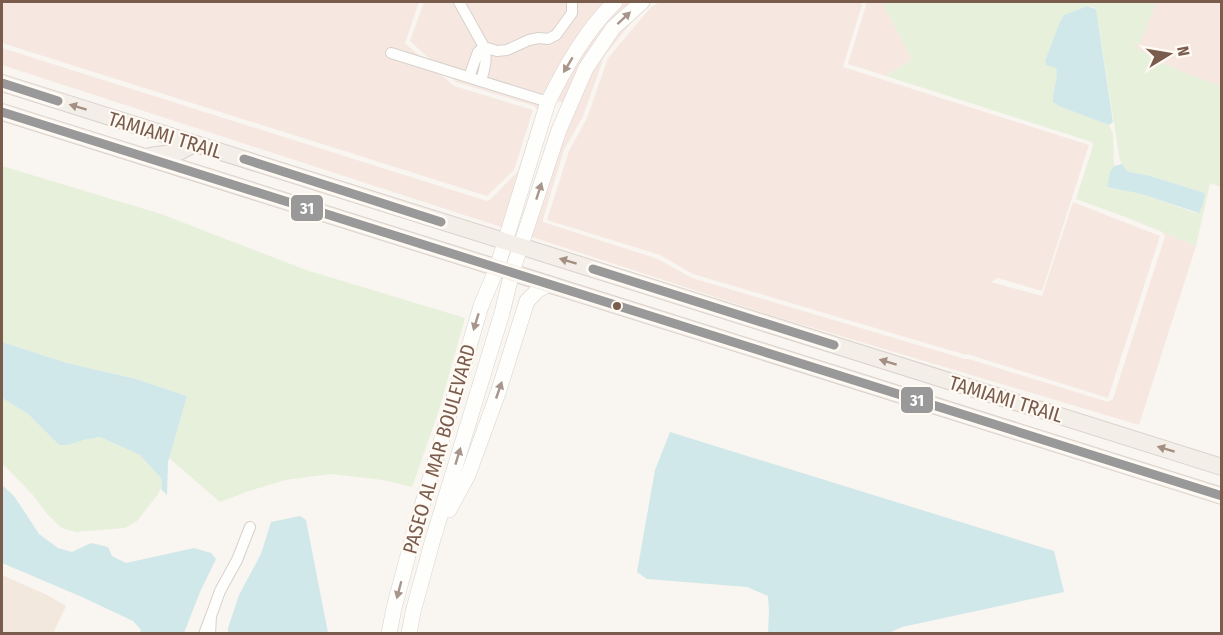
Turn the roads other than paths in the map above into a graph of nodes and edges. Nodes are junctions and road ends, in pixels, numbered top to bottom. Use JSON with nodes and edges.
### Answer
{"nodes":[{"id":1,"x":459,"y":2,"type":"edge"},
{"id":2,"x":573,"y":2,"type":"edge"},
{"id":3,"x":615,"y":2,"type":"edge"},
{"id":4,"x":642,"y":2,"type":"edge"},
{"id":5,"x":484,"y":47,"type":"junction"},
{"id":6,"x":391,"y":53,"type":"dead end"},
{"id":7,"x":469,"y":78,"type":"junction"},
{"id":8,"x":481,"y":81,"type":"junction"},
{"id":9,"x":2,"y":83,"type":"edge"},
{"id":10,"x":548,"y":102,"type":"junction"},
{"id":11,"x":2,"y":112,"type":"edge"},
{"id":12,"x":194,"y":144,"type":"junction"},
{"id":13,"x":143,"y":156,"type":"junction"},
{"id":14,"x":513,"y":244,"type":"junction"},
{"id":15,"x":504,"y":270,"type":"junction"},
{"id":16,"x":549,"y":284,"type":"junction"},
{"id":17,"x":864,"y":354,"type":"junction"},
{"id":18,"x":855,"y":380,"type":"junction"},
{"id":19,"x":1113,"y":432,"type":"junction"},
{"id":20,"x":1104,"y":459,"type":"junction"},
{"id":21,"x":1221,"y":467,"type":"edge"},
{"id":22,"x":1221,"y":496,"type":"edge"},
{"id":23,"x":250,"y":527,"type":"dead end"},
{"id":24,"x":433,"y":539,"type":"junction"},
{"id":25,"x":211,"y":616,"type":"junction"},
{"id":26,"x":204,"y":633,"type":"edge"},
{"id":27,"x":210,"y":633,"type":"edge"},
{"id":28,"x":389,"y":633,"type":"edge"},
{"id":29,"x":409,"y":633,"type":"edge"}],
"edges":[{"from":1,"to":5,"type":"street"},
{"from":2,"to":5,"type":"street"},
{"from":3,"to":10,"type":"main road","one_way":true},
{"from":14,"to":4,"type":"main road","one_way":true},
{"from":5,"to":7,"type":"street"},
{"from":5,"to":8,"type":"street"},
{"from":6,"to":7,"type":"street"},
{"from":7,"to":8,"type":"street"},
{"from":8,"to":10,"type":"street"},
{"from":12,"to":9,"type":"main road","name":"TAMIAMI TRAIL","one_way":true},
{"from":10,"to":14,"type":"main road"},
{"from":11,"to":13,"type":"main road","name":"TAMIAMI TRAIL"},
{"from":12,"to":13,"type":"main road"},
{"from":12,"to":14,"type":"main road","name":"TAMIAMI TRAIL"},
{"from":13,"to":15,"type":"main road","name":"TAMIAMI TRAIL"},
{"from":14,"to":15,"type":"main road"},
{"from":17,"to":14,"type":"main road","name":"TAMIAMI TRAIL","one_way":true},
{"from":15,"to":16,"type":"main road","name":"TAMIAMI TRAIL"},
{"from":24,"to":15,"type":"main road","name":"PASEO AL MAR BOULEVARD","one_way":true},
{"from":15,"to":28,"type":"main road","name":"PASEO AL MAR BOULEVARD","one_way":true},
{"from":16,"to":18,"type":"main road","name":"TAMIAMI TRAIL"},
{"from":24,"to":16,"type":"main road","one_way":true},
{"from":17,"to":18,"type":"main road"},
{"from":19,"to":17,"type":"main road","name":"TAMIAMI TRAIL","one_way":true},
{"from":18,"to":20,"type":"main road","name":"TAMIAMI TRAIL"},
{"from":19,"to":20,"type":"main road"},
{"from":21,"to":19,"type":"main road","name":"TAMIAMI TRAIL","one_way":true},
{"from":20,"to":22,"type":"main road","name":"TAMIAMI TRAIL"},
{"from":23,"to":25,"type":"street"},
{"from":24,"to":29,"type":"main road","name":"PASEO AL MAR BOULEVARD"},
{"from":25,"to":26,"type":"street"},
{"from":25,"to":27,"type":"street"}]}
